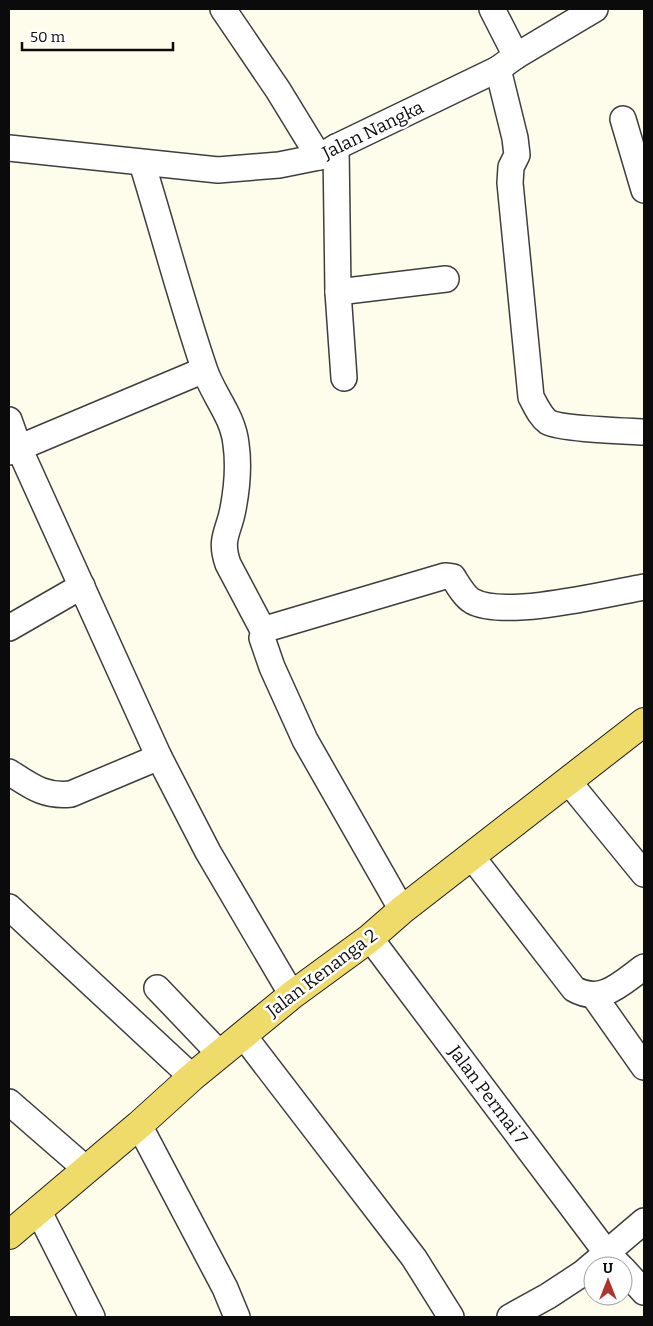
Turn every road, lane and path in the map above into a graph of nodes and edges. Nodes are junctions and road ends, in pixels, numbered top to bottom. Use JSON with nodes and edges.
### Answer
{"nodes":[{"id":1,"x":223,"y":9,"type":"edge"},
{"id":2,"x":492,"y":9,"type":"edge"},
{"id":3,"x":595,"y":9,"type":"edge"},
{"id":4,"x":507,"y":63,"type":"junction"},
{"id":5,"x":623,"y":119,"type":"dead end"},
{"id":6,"x":9,"y":148,"type":"edge"},
{"id":7,"x":328,"y":152,"type":"junction"},
{"id":8,"x":142,"y":163,"type":"junction"},
{"id":9,"x":644,"y":190,"type":"edge"},
{"id":10,"x":446,"y":278,"type":"dead end"},
{"id":11,"x":338,"y":292,"type":"junction"},
{"id":12,"x":204,"y":370,"type":"junction"},
{"id":13,"x":344,"y":378,"type":"dead end"},
{"id":14,"x":9,"y":420,"type":"edge"},
{"id":15,"x":644,"y":432,"type":"edge"},
{"id":16,"x":14,"y":450,"type":"edge"},
{"id":17,"x":82,"y":586,"type":"junction"},
{"id":18,"x":644,"y":587,"type":"edge"},
{"id":19,"x":9,"y":628,"type":"edge"},
{"id":20,"x":264,"y":632,"type":"junction"},
{"id":21,"x":644,"y":722,"type":"edge"},
{"id":22,"x":158,"y":757,"type":"junction"},
{"id":23,"x":9,"y":772,"type":"edge"},
{"id":24,"x":568,"y":781,"type":"junction"},
{"id":25,"x":472,"y":857,"type":"junction"},
{"id":26,"x":644,"y":874,"type":"edge"},
{"id":27,"x":9,"y":907,"type":"edge"},
{"id":28,"x":402,"y":910,"type":"junction"},
{"id":29,"x":370,"y":938,"type":"junction"},
{"id":30,"x":644,"y":968,"type":"edge"},
{"id":31,"x":158,"y":988,"type":"dead end"},
{"id":32,"x":292,"y":995,"type":"junction"},
{"id":33,"x":594,"y":996,"type":"junction"},
{"id":34,"x":243,"y":1035,"type":"junction"},
{"id":35,"x":220,"y":1054,"type":"junction"},
{"id":36,"x":644,"y":1067,"type":"edge"},
{"id":37,"x":192,"y":1077,"type":"junction"},
{"id":38,"x":9,"y":1102,"type":"edge"},
{"id":39,"x":139,"y":1125,"type":"junction"},
{"id":40,"x":86,"y":1169,"type":"junction"},
{"id":41,"x":38,"y":1210,"type":"junction"},
{"id":42,"x":644,"y":1221,"type":"edge"},
{"id":43,"x":9,"y":1235,"type":"edge"},
{"id":44,"x":611,"y":1256,"type":"edge"},
{"id":45,"x":615,"y":1256,"type":"edge"},
{"id":46,"x":583,"y":1272,"type":"edge"},
{"id":47,"x":633,"y":1280,"type":"edge"},
{"id":48,"x":644,"y":1292,"type":"edge"},
{"id":49,"x":92,"y":1317,"type":"edge"},
{"id":50,"x":237,"y":1317,"type":"edge"},
{"id":51,"x":451,"y":1317,"type":"edge"},
{"id":52,"x":510,"y":1317,"type":"edge"}],
"edges":[{"from":1,"to":7,"type":"street"},
{"from":2,"to":4,"type":"street"},
{"from":3,"to":4,"type":"street","name":"Jalan Nangka"},
{"from":4,"to":7,"type":"street","name":"Jalan Nangka"},
{"from":4,"to":15,"type":"street"},
{"from":5,"to":9,"type":"street"},
{"from":6,"to":8,"type":"street","name":"Jalan Nangka"},
{"from":7,"to":8,"type":"street","name":"Jalan Nangka"},
{"from":7,"to":11,"type":"street"},
{"from":8,"to":12,"type":"street"},
{"from":10,"to":11,"type":"street"},
{"from":11,"to":13,"type":"street"},
{"from":12,"to":16,"type":"street"},
{"from":12,"to":20,"type":"street"},
{"from":14,"to":16,"type":"street"},
{"from":16,"to":17,"type":"street"},
{"from":17,"to":19,"type":"street"},
{"from":17,"to":22,"type":"street"},
{"from":18,"to":20,"type":"street"},
{"from":20,"to":28,"type":"street"},
{"from":21,"to":24,"type":"main road","name":"Jalan Kenanga 2"},
{"from":22,"to":23,"type":"street"},
{"from":22,"to":32,"type":"street"},
{"from":24,"to":25,"type":"main road","name":"Jalan Kenanga 2"},
{"from":24,"to":26,"type":"street"},
{"from":25,"to":28,"type":"main road","name":"Jalan Kenanga 2"},
{"from":25,"to":33,"type":"street"},
{"from":27,"to":37,"type":"street"},
{"from":28,"to":29,"type":"main road","name":"Jalan Kenanga 2"},
{"from":29,"to":32,"type":"main road","name":"Jalan Kenanga 2"},
{"from":29,"to":44,"type":"street","name":"Jalan Permai 7"},
{"from":30,"to":33,"type":"street"},
{"from":31,"to":35,"type":"street"},
{"from":32,"to":34,"type":"main road","name":"Jalan Kenanga 2"},
{"from":33,"to":36,"type":"street"},
{"from":34,"to":35,"type":"main road","name":"Jalan Kenanga 2"},
{"from":34,"to":51,"type":"street"},
{"from":35,"to":37,"type":"main road","name":"Jalan Kenanga 2"},
{"from":37,"to":39,"type":"main road","name":"Jalan Kenanga 2"},
{"from":38,"to":40,"type":"street"},
{"from":39,"to":40,"type":"main road","name":"Jalan Kenanga 2"},
{"from":39,"to":50,"type":"street"},
{"from":40,"to":41,"type":"main road","name":"Jalan Kenanga 2"},
{"from":41,"to":43,"type":"main road","name":"Jalan Kenanga 2"},
{"from":41,"to":49,"type":"street"},
{"from":42,"to":45,"type":"street"},
{"from":46,"to":52,"type":"street"},
{"from":47,"to":48,"type":"street"}]}
